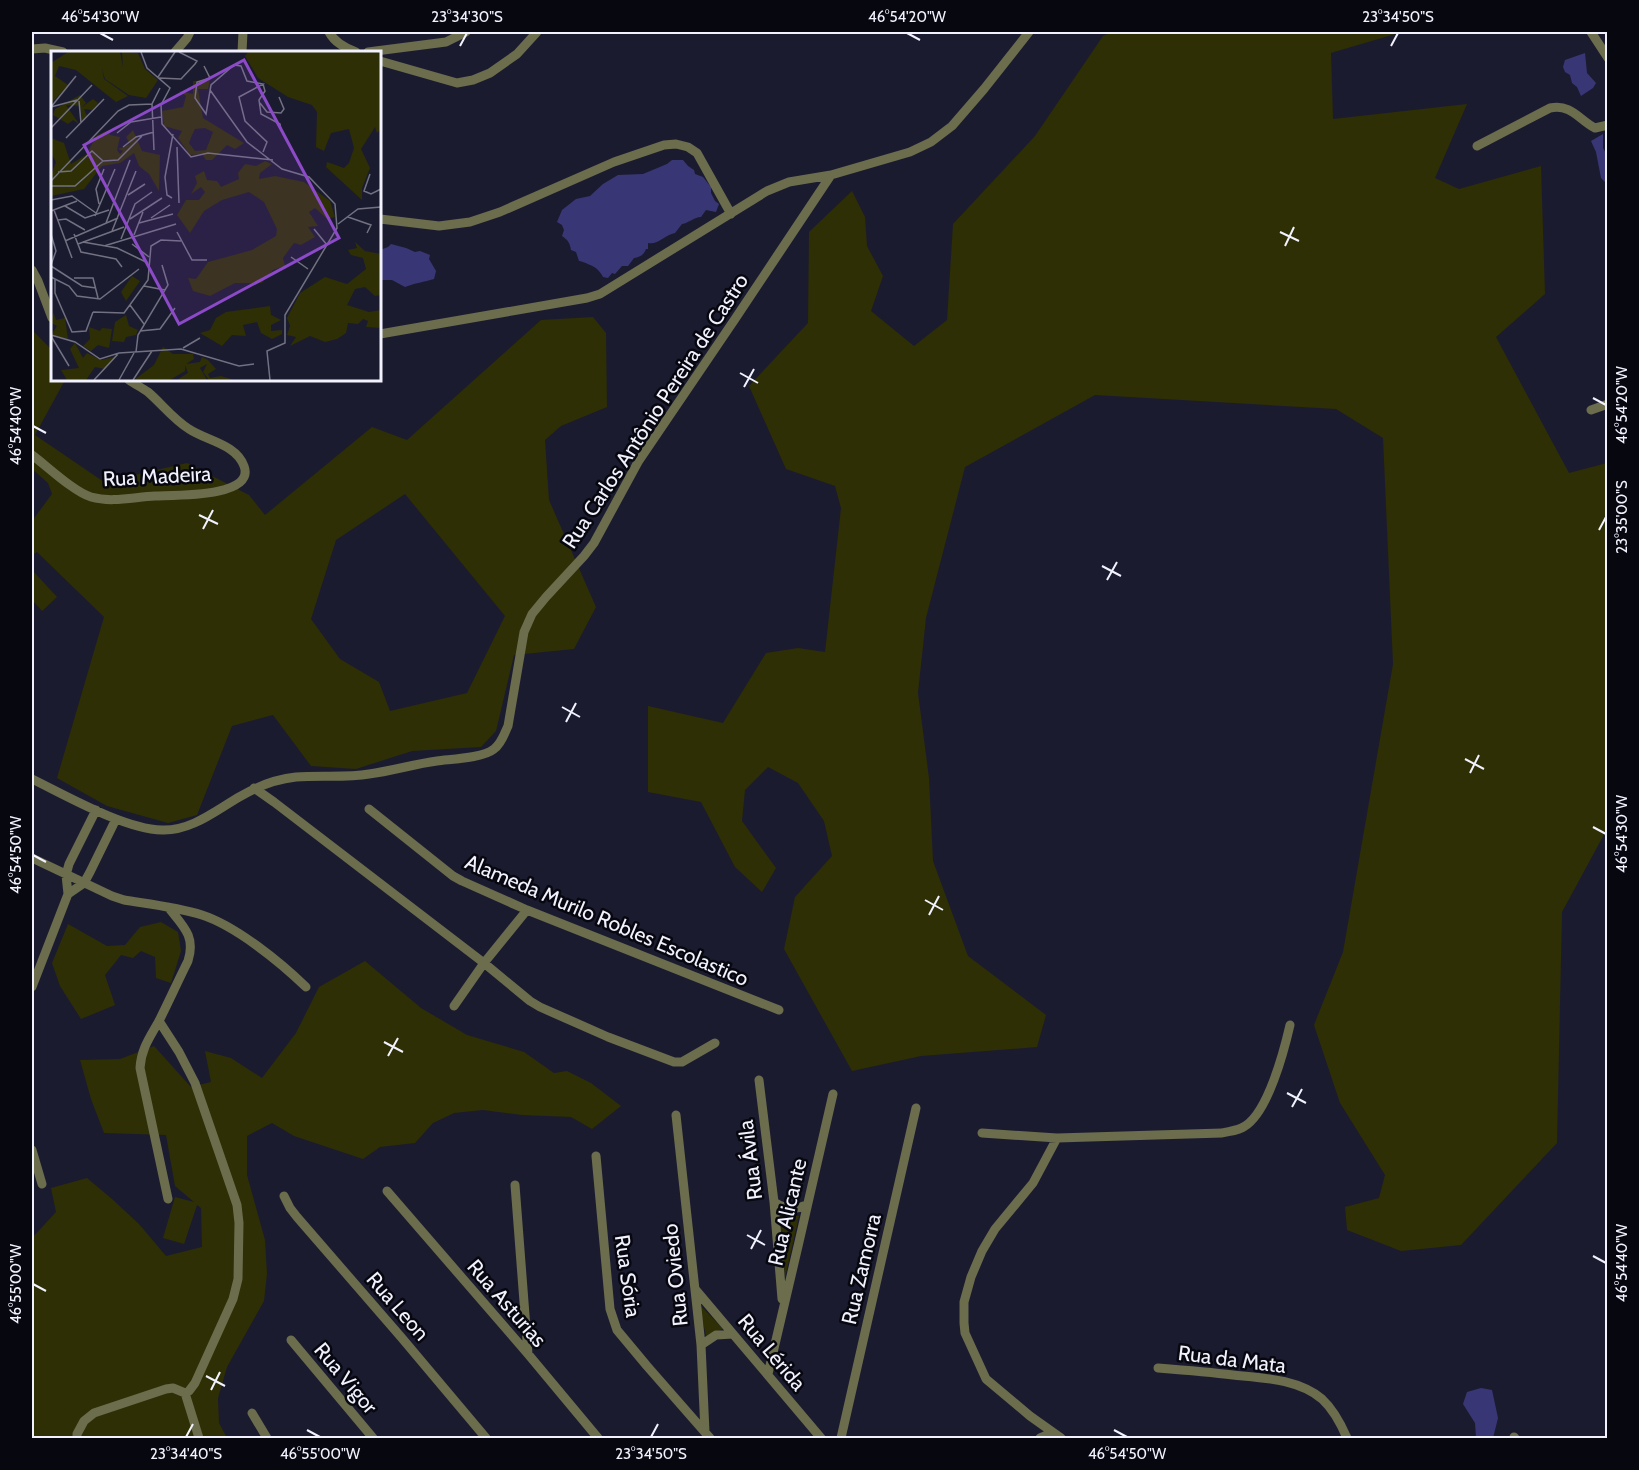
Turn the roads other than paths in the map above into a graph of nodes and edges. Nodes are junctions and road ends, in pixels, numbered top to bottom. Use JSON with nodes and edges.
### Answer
{"nodes":[{"id":1,"x":190,"y":32,"type":"edge"},
{"id":2,"x":243,"y":32,"type":"edge"},
{"id":3,"x":329,"y":32,"type":"edge"},
{"id":4,"x":466,"y":32,"type":"edge"},
{"id":5,"x":537,"y":32,"type":"edge"},
{"id":6,"x":1029,"y":32,"type":"edge"},
{"id":7,"x":1591,"y":32,"type":"edge"},
{"id":8,"x":1604,"y":48,"type":"edge"},
{"id":9,"x":32,"y":49,"type":"edge"},
{"id":10,"x":58,"y":51,"type":"edge"},
{"id":11,"x":176,"y":51,"type":"edge"},
{"id":12,"x":242,"y":51,"type":"edge"},
{"id":13,"x":353,"y":51,"type":"edge"},
{"id":14,"x":376,"y":51,"type":"edge"},
{"id":15,"x":1608,"y":58,"type":"edge"},
{"id":16,"x":381,"y":61,"type":"edge"},
{"id":17,"x":1608,"y":125,"type":"edge"},
{"id":18,"x":1477,"y":146,"type":"dead end"},
{"id":19,"x":831,"y":175,"type":"junction"},
{"id":20,"x":731,"y":214,"type":"junction"},
{"id":21,"x":381,"y":219,"type":"edge"},
{"id":22,"x":32,"y":270,"type":"edge"},
{"id":23,"x":51,"y":315,"type":"edge"},
{"id":24,"x":381,"y":334,"type":"edge"},
{"id":25,"x":131,"y":381,"type":"edge"},
{"id":26,"x":1608,"y":404,"type":"edge"},
{"id":27,"x":1591,"y":410,"type":"dead end"},
{"id":28,"x":32,"y":455,"type":"edge"},
{"id":29,"x":32,"y":779,"type":"edge"},
{"id":30,"x":254,"y":788,"type":"junction"},
{"id":31,"x":369,"y":809,"type":"dead end"},
{"id":32,"x":96,"y":810,"type":"junction"},
{"id":33,"x":116,"y":819,"type":"junction"},
{"id":34,"x":32,"y":858,"type":"edge"},
{"id":35,"x":66,"y":875,"type":"junction"},
{"id":36,"x":84,"y":883,"type":"junction"},
{"id":37,"x":68,"y":894,"type":"junction"},
{"id":38,"x":168,"y":907,"type":"junction"},
{"id":39,"x":527,"y":910,"type":"junction"},
{"id":40,"x":484,"y":963,"type":"junction"},
{"id":41,"x":32,"y":987,"type":"edge"},
{"id":42,"x":306,"y":987,"type":"dead end"},
{"id":43,"x":454,"y":1006,"type":"dead end"},
{"id":44,"x":779,"y":1010,"type":"dead end"},
{"id":45,"x":159,"y":1021,"type":"junction"},
{"id":46,"x":1290,"y":1025,"type":"dead end"},
{"id":47,"x":715,"y":1043,"type":"dead end"},
{"id":48,"x":759,"y":1080,"type":"dead end"},
{"id":49,"x":832,"y":1094,"type":"dead end"},
{"id":50,"x":916,"y":1108,"type":"dead end"},
{"id":51,"x":676,"y":1115,"type":"dead end"},
{"id":52,"x":982,"y":1133,"type":"dead end"},
{"id":53,"x":1057,"y":1138,"type":"junction"},
{"id":54,"x":32,"y":1150,"type":"edge"},
{"id":55,"x":596,"y":1156,"type":"dead end"},
{"id":56,"x":42,"y":1184,"type":"dead end"},
{"id":57,"x":515,"y":1185,"type":"dead end"},
{"id":58,"x":387,"y":1191,"type":"dead end"},
{"id":59,"x":284,"y":1196,"type":"dead end"},
{"id":60,"x":168,"y":1199,"type":"dead end"},
{"id":61,"x":774,"y":1202,"type":"junction"},
{"id":62,"x":807,"y":1206,"type":"junction"},
{"id":63,"x":695,"y":1289,"type":"junction"},
{"id":64,"x":783,"y":1307,"type":"junction"},
{"id":65,"x":733,"y":1334,"type":"junction"},
{"id":66,"x":291,"y":1340,"type":"dead end"},
{"id":67,"x":701,"y":1345,"type":"junction"},
{"id":68,"x":528,"y":1354,"type":"junction"},
{"id":69,"x":1158,"y":1368,"type":"dead end"},
{"id":70,"x":768,"y":1374,"type":"junction"},
{"id":71,"x":185,"y":1393,"type":"junction"},
{"id":72,"x":252,"y":1413,"type":"dead end"},
{"id":73,"x":1052,"y":1432,"type":"junction"},
{"id":74,"x":708,"y":1435,"type":"edge"},
{"id":75,"x":76,"y":1438,"type":"edge"},
{"id":76,"x":199,"y":1438,"type":"edge"},
{"id":77,"x":267,"y":1438,"type":"edge"},
{"id":78,"x":373,"y":1438,"type":"edge"},
{"id":79,"x":486,"y":1438,"type":"edge"},
{"id":80,"x":598,"y":1438,"type":"edge"},
{"id":81,"x":822,"y":1438,"type":"edge"},
{"id":82,"x":841,"y":1438,"type":"edge"},
{"id":83,"x":1040,"y":1438,"type":"edge"},
{"id":84,"x":1061,"y":1438,"type":"edge"},
{"id":85,"x":1347,"y":1438,"type":"edge"}],
"edges":[{"from":1,"to":11,"type":"street"},
{"from":2,"to":12,"type":"street"},
{"from":3,"to":13,"type":"street"},
{"from":4,"to":14,"type":"street"},
{"from":5,"to":16,"type":"street"},
{"from":6,"to":19,"type":"street"},
{"from":7,"to":8,"type":"street"},
{"from":8,"to":15,"type":"street"},
{"from":9,"to":10,"type":"street"},
{"from":17,"to":18,"type":"street"},
{"from":19,"to":20,"type":"street"},
{"from":19,"to":30,"type":"street","name":"Rua Carlos Antônio Pereira de Castro"},
{"from":20,"to":21,"type":"street"},
{"from":20,"to":24,"type":"street"},
{"from":22,"to":23,"type":"street"},
{"from":25,"to":28,"type":"street","name":"Rua Madeira"},
{"from":26,"to":27,"type":"street"},
{"from":29,"to":32,"type":"street","name":"Rua Carlos Antônio Pereira de Castro"},
{"from":30,"to":33,"type":"street","name":"Rua Carlos Antônio Pereira de Castro"},
{"from":30,"to":40,"type":"street"},
{"from":31,"to":39,"type":"street","name":"Alameda Murilo Robles Escolastico"},
{"from":32,"to":33,"type":"street","name":"Rua Carlos Antônio Pereira de Castro"},
{"from":32,"to":35,"type":"street"},
{"from":33,"to":36,"type":"street"},
{"from":34,"to":35,"type":"street"},
{"from":35,"to":36,"type":"street"},
{"from":35,"to":37,"type":"street"},
{"from":36,"to":37,"type":"street"},
{"from":36,"to":38,"type":"street"},
{"from":37,"to":41,"type":"street"},
{"from":38,"to":42,"type":"street"},
{"from":38,"to":45,"type":"street"},
{"from":39,"to":40,"type":"street"},
{"from":39,"to":44,"type":"street","name":"Alameda Murilo Robles Escolastico"},
{"from":40,"to":43,"type":"street"},
{"from":40,"to":47,"type":"street"},
{"from":45,"to":60,"type":"street"},
{"from":45,"to":71,"type":"street"},
{"from":46,"to":53,"type":"street"},
{"from":48,"to":61,"type":"street","name":"Rua Ávila"},
{"from":49,"to":62,"type":"street","name":"Rua Alicante"},
{"from":50,"to":82,"type":"street","name":"Rua Zamorra"},
{"from":51,"to":63,"type":"street","name":"Rua Oviedo"},
{"from":52,"to":53,"type":"street"},
{"from":53,"to":73,"type":"street"},
{"from":54,"to":56,"type":"street"},
{"from":55,"to":74,"type":"street","name":"Rua Sória"},
{"from":57,"to":68,"type":"street"},
{"from":58,"to":68,"type":"street","name":"Rua Asturias"},
{"from":59,"to":79,"type":"street","name":"Rua Leon"},
{"from":61,"to":62,"type":"street"},
{"from":61,"to":64,"type":"street","name":"Rua Ávila"},
{"from":62,"to":64,"type":"street","name":"Rua Alicante"},
{"from":63,"to":65,"type":"street","name":"Rua Lérida"},
{"from":63,"to":67,"type":"street","name":"Rua Oviedo"},
{"from":64,"to":70,"type":"street","name":"Rua Alicante"},
{"from":65,"to":67,"type":"street"},
{"from":65,"to":70,"type":"street","name":"Rua Lérida"},
{"from":66,"to":78,"type":"street","name":"Rua Vigor"},
{"from":67,"to":74,"type":"street","name":"Rua Oviedo"},
{"from":68,"to":80,"type":"street","name":"Rua Asturias"},
{"from":69,"to":85,"type":"street","name":"Rua da Mata"},
{"from":70,"to":81,"type":"street","name":"Rua Lérida"},
{"from":71,"to":75,"type":"street"},
{"from":71,"to":76,"type":"street"},
{"from":72,"to":77,"type":"street"},
{"from":73,"to":83,"type":"street"},
{"from":73,"to":84,"type":"street"}]}
